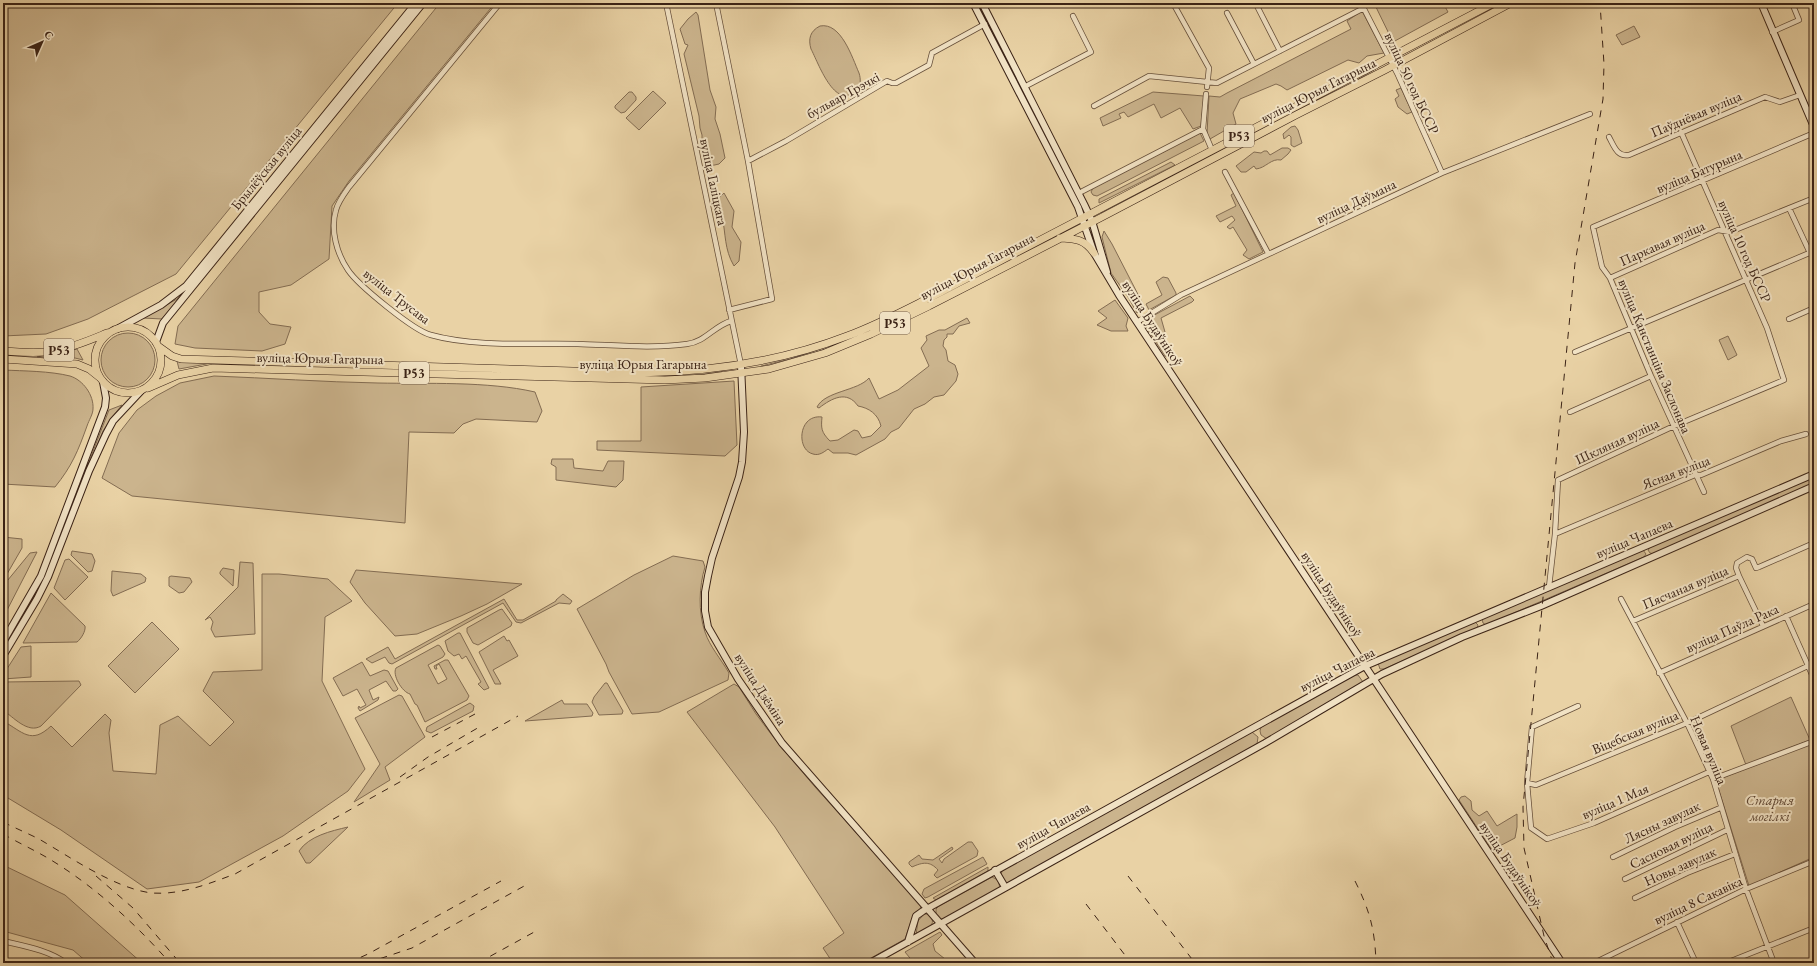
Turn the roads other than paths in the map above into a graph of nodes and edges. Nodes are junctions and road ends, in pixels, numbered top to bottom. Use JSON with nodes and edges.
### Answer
{"nodes":[{"id":1,"x":416,"y":3,"type":"edge"},
{"id":2,"x":423,"y":3,"type":"edge"},
{"id":3,"x":500,"y":3,"type":"edge"},
{"id":4,"x":666,"y":3,"type":"edge"},
{"id":5,"x":716,"y":3,"type":"edge"},
{"id":6,"x":973,"y":3,"type":"edge"},
{"id":7,"x":982,"y":3,"type":"edge"},
{"id":8,"x":1173,"y":3,"type":"edge"},
{"id":9,"x":1494,"y":3,"type":"edge"},
{"id":10,"x":1511,"y":3,"type":"edge"},
{"id":11,"x":1757,"y":3,"type":"edge"},
{"id":12,"x":1761,"y":3,"type":"edge"},
{"id":13,"x":1792,"y":3,"type":"edge"},
{"id":14,"x":1256,"y":4,"type":"dead end"},
{"id":15,"x":1362,"y":5,"type":"edge"},
{"id":16,"x":1227,"y":13,"type":"dead end"},
{"id":17,"x":1073,"y":16,"type":"dead end"},
{"id":18,"x":985,"y":24,"type":"junction"},
{"id":19,"x":1772,"y":32,"type":"junction"},
{"id":20,"x":1280,"y":51,"type":"junction"},
{"id":21,"x":1389,"y":58,"type":"junction"},
{"id":22,"x":1254,"y":64,"type":"junction"},
{"id":23,"x":1394,"y":66,"type":"junction"},
{"id":24,"x":1207,"y":85,"type":"junction"},
{"id":25,"x":1026,"y":86,"type":"junction"},
{"id":26,"x":1018,"y":90,"type":"junction"},
{"id":27,"x":1206,"y":94,"type":"dead end"},
{"id":28,"x":1800,"y":95,"type":"junction"},
{"id":29,"x":1094,"y":106,"type":"dead end"},
{"id":30,"x":1590,"y":114,"type":"dead end"},
{"id":31,"x":1814,"y":127,"type":"edge"},
{"id":32,"x":1203,"y":129,"type":"junction"},
{"id":33,"x":1681,"y":132,"type":"junction"},
{"id":34,"x":1814,"y":133,"type":"edge"},
{"id":35,"x":1609,"y":137,"type":"dead end"},
{"id":36,"x":1049,"y":142,"type":"junction"},
{"id":37,"x":1212,"y":150,"type":"junction"},
{"id":38,"x":748,"y":161,"type":"junction"},
{"id":39,"x":285,"y":168,"type":"junction"},
{"id":40,"x":1225,"y":172,"type":"dead end"},
{"id":41,"x":1442,"y":173,"type":"junction"},
{"id":42,"x":1703,"y":181,"type":"junction"},
{"id":43,"x":1079,"y":193,"type":"junction"},
{"id":44,"x":1814,"y":198,"type":"edge"},
{"id":45,"x":1789,"y":208,"type":"junction"},
{"id":46,"x":1086,"y":216,"type":"junction"},
{"id":47,"x":1089,"y":223,"type":"junction"},
{"id":48,"x":1593,"y":227,"type":"joint"},
{"id":49,"x":1724,"y":231,"type":"junction"},
{"id":50,"x":1060,"y":238,"type":"junction"},
{"id":51,"x":1812,"y":252,"type":"edge"},
{"id":52,"x":1094,"y":253,"type":"junction"},
{"id":53,"x":1268,"y":254,"type":"junction"},
{"id":54,"x":1109,"y":277,"type":"junction"},
{"id":55,"x":1610,"y":278,"type":"junction"},
{"id":56,"x":1746,"y":280,"type":"junction"},
{"id":57,"x":1814,"y":308,"type":"edge"},
{"id":58,"x":729,"y":310,"type":"junction"},
{"id":59,"x":1789,"y":319,"type":"dead end"},
{"id":60,"x":732,"y":321,"type":"junction"},
{"id":61,"x":1137,"y":322,"type":"junction"},
{"id":62,"x":1630,"y":328,"type":"junction"},
{"id":63,"x":114,"y":330,"type":"junction"},
{"id":64,"x":157,"y":344,"type":"junction"},
{"id":65,"x":3,"y":351,"type":"edge"},
{"id":66,"x":1575,"y":352,"type":"dead end"},
{"id":67,"x":3,"y":359,"type":"edge"},
{"id":68,"x":741,"y":365,"type":"junction"},
{"id":69,"x":742,"y":374,"type":"junction"},
{"id":70,"x":1651,"y":376,"type":"junction"},
{"id":71,"x":102,"y":380,"type":"junction"},
{"id":72,"x":1784,"y":380,"type":"joint"},
{"id":73,"x":144,"y":389,"type":"junction"},
{"id":74,"x":1570,"y":412,"type":"dead end"},
{"id":75,"x":1674,"y":426,"type":"junction"},
{"id":76,"x":1806,"y":434,"type":"dead end"},
{"id":77,"x":1814,"y":474,"type":"edge"},
{"id":78,"x":1695,"y":475,"type":"junction"},
{"id":79,"x":1814,"y":486,"type":"edge"},
{"id":80,"x":1704,"y":492,"type":"dead end"},
{"id":81,"x":1555,"y":534,"type":"junction"},
{"id":82,"x":1814,"y":543,"type":"edge"},
{"id":83,"x":1739,"y":576,"type":"junction"},
{"id":84,"x":1549,"y":587,"type":"junction"},
{"id":85,"x":1621,"y":599,"type":"dead end"},
{"id":86,"x":1814,"y":604,"type":"edge"},
{"id":87,"x":1786,"y":616,"type":"junction"},
{"id":88,"x":1478,"y":618,"type":"junction"},
{"id":89,"x":1633,"y":621,"type":"junction"},
{"id":90,"x":1763,"y":626,"type":"junction"},
{"id":91,"x":1483,"y":630,"type":"junction"},
{"id":92,"x":3,"y":642,"type":"edge"},
{"id":93,"x":3,"y":656,"type":"edge"},
{"id":94,"x":1814,"y":663,"type":"edge"},
{"id":95,"x":1365,"y":666,"type":"junction"},
{"id":96,"x":1808,"y":666,"type":"junction"},
{"id":97,"x":1659,"y":673,"type":"junction"},
{"id":98,"x":1374,"y":679,"type":"junction"},
{"id":99,"x":1814,"y":679,"type":"edge"},
{"id":100,"x":1578,"y":706,"type":"dead end"},
{"id":101,"x":1687,"y":723,"type":"junction"},
{"id":102,"x":1814,"y":741,"type":"edge"},
{"id":103,"x":1709,"y":772,"type":"junction"},
{"id":104,"x":1713,"y":779,"type":"junction"},
{"id":105,"x":1527,"y":783,"type":"junction"},
{"id":106,"x":1720,"y":808,"type":"junction"},
{"id":107,"x":1727,"y":830,"type":"junction"},
{"id":108,"x":1735,"y":854,"type":"junction"},
{"id":109,"x":1613,"y":858,"type":"dead end"},
{"id":110,"x":1814,"y":861,"type":"edge"},
{"id":111,"x":995,"y":870,"type":"junction"},
{"id":112,"x":1625,"y":879,"type":"dead end"},
{"id":113,"x":1005,"y":887,"type":"junction"},
{"id":114,"x":1746,"y":889,"type":"junction"},
{"id":115,"x":1635,"y":898,"type":"dead end"},
{"id":116,"x":928,"y":908,"type":"junction"},
{"id":117,"x":1677,"y":922,"type":"junction"},
{"id":118,"x":941,"y":924,"type":"junction"},
{"id":119,"x":1814,"y":928,"type":"edge"},
{"id":120,"x":3,"y":941,"type":"edge"},
{"id":121,"x":908,"y":942,"type":"junction"},
{"id":122,"x":1767,"y":947,"type":"junction"},
{"id":123,"x":66,"y":963,"type":"edge"},
{"id":124,"x":870,"y":963,"type":"edge"},
{"id":125,"x":975,"y":963,"type":"edge"},
{"id":126,"x":1562,"y":963,"type":"edge"},
{"id":127,"x":1594,"y":963,"type":"edge"},
{"id":128,"x":1696,"y":963,"type":"edge"},
{"id":129,"x":1726,"y":963,"type":"edge"},
{"id":130,"x":1774,"y":963,"type":"edge"}],
"edges":[{"from":1,"to":39,"type":"main road","name":"Брылёўская вуліца"},
{"from":2,"to":39,"type":"main road","name":"Брылёўская вуліца"},
{"from":3,"to":60,"type":"street","name":"вуліца Трусава"},
{"from":4,"to":58,"type":"street","name":"вуліца Галіцкага"},
{"from":5,"to":38,"type":"street"},
{"from":6,"to":18,"type":"main road","name":"вуліца Будаўнікоў"},
{"from":7,"to":25,"type":"main road","name":"вуліца Будаўнікоў"},
{"from":8,"to":24,"type":"street"},
{"from":9,"to":21,"type":"main road","name":"вуліца Юрыя Гагарына","number":"Р53"},
{"from":10,"to":23,"type":"main road","name":"вуліца Юрыя Гагарына","number":"Р53"},
{"from":11,"to":19,"type":"main road"},
{"from":12,"to":19,"type":"main road"},
{"from":13,"to":19,"type":"street"},
{"from":14,"to":20,"type":"street"},
{"from":15,"to":20,"type":"street"},
{"from":15,"to":21,"type":"street","name":"вуліца 50 год БССР"},
{"from":16,"to":22,"type":"street"},
{"from":17,"to":25,"type":"street"},
{"from":18,"to":26,"type":"main road","name":"вуліца Будаўнікоў"},
{"from":18,"to":38,"type":"street","name":"бульвар Грэчкі"},
{"from":19,"to":28,"type":"main road"},
{"from":20,"to":22,"type":"street"},
{"from":21,"to":23,"type":"street","name":"вуліца 50 год БССР"},
{"from":21,"to":37,"type":"main road","name":"вуліца Юрыя Гагарына","number":"Р53"},
{"from":22,"to":24,"type":"street"},
{"from":23,"to":41,"type":"street","name":"вуліца 50 год БССР"},
{"from":23,"to":47,"type":"main road","name":"вуліца Юрыя Гагарына","number":"Р53"},
{"from":24,"to":29,"type":"street"},
{"from":25,"to":26,"type":"main road"},
{"from":25,"to":36,"type":"main road","name":"вуліца Будаўнікоў"},
{"from":26,"to":36,"type":"main road","name":"вуліца Будаўнікоў"},
{"from":27,"to":32,"type":"street"},
{"from":28,"to":31,"type":"main road"},
{"from":28,"to":33,"type":"street","name":"Паўднёвая вуліца"},
{"from":30,"to":41,"type":"street","name":"вуліца Даўмана"},
{"from":32,"to":37,"type":"street"},
{"from":32,"to":43,"type":"street"},
{"from":33,"to":35,"type":"street","name":"Паўднёвая вуліца"},
{"from":33,"to":42,"type":"street","name":"вуліца 10 год БССР"},
{"from":34,"to":42,"type":"street","name":"вуліца Батурына"},
{"from":36,"to":43,"type":"main road","name":"вуліца Будаўнікоў"},
{"from":36,"to":46,"type":"main road","name":"вуліца Будаўнікоў"},
{"from":37,"to":46,"type":"main road","name":"вуліца Юрыя Гагарына","number":"Р53"},
{"from":38,"to":58,"type":"street"},
{"from":39,"to":63,"type":"main road","name":"Брылёўская вуліца"},
{"from":39,"to":64,"type":"main road","name":"Брылёўская вуліца"},
{"from":40,"to":53,"type":"street"},
{"from":41,"to":53,"type":"street","name":"вуліца Даўмана"},
{"from":42,"to":48,"type":"street","name":"вуліца Батурына"},
{"from":42,"to":49,"type":"street","name":"вуліца 10 год БССР"},
{"from":43,"to":46,"type":"main road","name":"вуліца Будаўнікоў"},
{"from":44,"to":45,"type":"street","name":"Паркавая вуліца"},
{"from":45,"to":49,"type":"street","name":"Паркавая вуліца"},
{"from":45,"to":51,"type":"street"},
{"from":46,"to":47,"type":"main road","name":"вуліца Будаўнікоў"},
{"from":46,"to":68,"type":"main road","name":"вуліца Юрыя Гагарына","number":"Р53"},
{"from":47,"to":50,"type":"main road","name":"вуліца Юрыя Гагарына","number":"Р53"},
{"from":47,"to":52,"type":"main road","name":"вуліца Будаўнікоў"},
{"from":47,"to":54,"type":"main road","name":"вуліца Будаўнікоў"},
{"from":48,"to":55,"type":"street","name":"вуліца Канстанціна Заслонава"},
{"from":49,"to":55,"type":"street","name":"Паркавая вуліца"},
{"from":49,"to":56,"type":"street","name":"вуліца 10 год БССР"},
{"from":50,"to":52,"type":"main road"},
{"from":50,"to":69,"type":"main road","name":"вуліца Юрыя Гагарына","number":"Р53"},
{"from":51,"to":56,"type":"street"},
{"from":52,"to":54,"type":"main road","name":"вуліца Будаўнікоў"},
{"from":53,"to":61,"type":"street","name":"вуліца Даўмана"},
{"from":54,"to":61,"type":"main road","name":"вуліца Будаўнікоў"},
{"from":55,"to":62,"type":"street","name":"вуліца Канстанціна Заслонава"},
{"from":56,"to":62,"type":"street"},
{"from":56,"to":72,"type":"street","name":"вуліца 10 год БССР"},
{"from":57,"to":59,"type":"street"},
{"from":58,"to":60,"type":"street","name":"вуліца Галіцкага"},
{"from":60,"to":68,"type":"street","name":"вуліца Галіцкага"},
{"from":61,"to":95,"type":"main road","name":"вуліца Будаўнікоў"},
{"from":62,"to":66,"type":"street"},
{"from":62,"to":70,"type":"street","name":"вуліца Канстанціна Заслонава"},
{"from":63,"to":64,"type":"main road","name":"вуліца Юрыя Гагарына","number":"Р53"},
{"from":63,"to":65,"type":"main road","name":"вуліца Юрыя Гагарына","number":"Р53"},
{"from":63,"to":71,"type":"main road"},
{"from":64,"to":68,"type":"main road","name":"вуліца Юрыя Гагарына","number":"Р53"},
{"from":64,"to":73,"type":"main road"},
{"from":67,"to":71,"type":"main road","name":"вуліца Юрыя Гагарына","number":"Р53"},
{"from":68,"to":69,"type":"main road","name":"вуліца Дзёміна"},
{"from":69,"to":73,"type":"main road","name":"вуліца Юрыя Гагарына","number":"Р53"},
{"from":69,"to":116,"type":"main road","name":"вуліца Дзёміна"},
{"from":70,"to":74,"type":"street"},
{"from":70,"to":75,"type":"street","name":"вуліца Канстанціна Заслонава"},
{"from":71,"to":73,"type":"main road","name":"вуліца Юрыя Гагарына","number":"Р53"},
{"from":71,"to":92,"type":"main road"},
{"from":72,"to":75,"type":"street","name":"Шкляная вуліца"},
{"from":73,"to":93,"type":"main road"},
{"from":75,"to":78,"type":"street","name":"вуліца Канстанціна Заслонава"},
{"from":75,"to":81,"type":"street","name":"Шкляная вуліца"},
{"from":76,"to":78,"type":"street","name":"Ясная вуліца"},
{"from":77,"to":84,"type":"main road","name":"вуліца Чапаева"},
{"from":78,"to":80,"type":"street","name":"вуліца Канстанціна Заслонава"},
{"from":78,"to":81,"type":"street","name":"Ясная вуліца"},
{"from":79,"to":91,"type":"main road","name":"вуліца Чапаева"},
{"from":81,"to":84,"type":"street","name":"Шкляная вуліца"},
{"from":82,"to":83,"type":"street","name":"Пясчаная вуліца"},
{"from":83,"to":89,"type":"street","name":"Пясчаная вуліца"},
{"from":83,"to":90,"type":"street"},
{"from":84,"to":88,"type":"main road","name":"вуліца Чапаева"},
{"from":85,"to":89,"type":"street","name":"Новая вуліца"},
{"from":86,"to":87,"type":"street","name":"вуліца Паўла Рака"},
{"from":87,"to":90,"type":"street","name":"вуліца Паўла Рака"},
{"from":87,"to":96,"type":"street"},
{"from":88,"to":91,"type":"main road"},
{"from":88,"to":95,"type":"main road","name":"вуліца Чапаева"},
{"from":89,"to":97,"type":"street","name":"Новая вуліца"},
{"from":90,"to":97,"type":"street","name":"вуліца Паўла Рака"},
{"from":91,"to":98,"type":"main road","name":"вуліца Чапаева"},
{"from":94,"to":96,"type":"street","name":"Віцебская вуліца"},
{"from":95,"to":98,"type":"main road","name":"вуліца Будаўнікоў"},
{"from":95,"to":111,"type":"main road","name":"вуліца Чапаева"},
{"from":96,"to":99,"type":"street"},
{"from":96,"to":101,"type":"street","name":"Віцебская вуліца"},
{"from":97,"to":101,"type":"street","name":"Новая вуліца"},
{"from":98,"to":113,"type":"main road","name":"вуліца Чапаева"},
{"from":98,"to":126,"type":"main road","name":"вуліца Будаўнікоў"},
{"from":100,"to":105,"type":"street"},
{"from":101,"to":103,"type":"street","name":"Новая вуліца"},
{"from":101,"to":105,"type":"street","name":"Віцебская вуліца"},
{"from":102,"to":104,"type":"street"},
{"from":103,"to":104,"type":"street","name":"Новая вуліца"},
{"from":103,"to":105,"type":"street","name":"вуліца 1 Мая"},
{"from":104,"to":106,"type":"street","name":"Новая вуліца"},
{"from":106,"to":107,"type":"street","name":"Новая вуліца"},
{"from":106,"to":109,"type":"street","name":"Лясны завулак"},
{"from":107,"to":108,"type":"street","name":"Новая вуліца"},
{"from":107,"to":112,"type":"street","name":"Сасновая вуліца"},
{"from":108,"to":114,"type":"street","name":"Новая вуліца"},
{"from":108,"to":115,"type":"street","name":"Новы завулак"},
{"from":110,"to":114,"type":"street","name":"вуліца 8 Сакавіка"},
{"from":111,"to":113,"type":"main road"},
{"from":111,"to":116,"type":"main road","name":"вуліца Чапаева"},
{"from":113,"to":118,"type":"main road","name":"вуліца Чапаева"},
{"from":114,"to":117,"type":"street","name":"вуліца 8 Сакавіка"},
{"from":114,"to":122,"type":"street","name":"Новая вуліца"},
{"from":116,"to":118,"type":"main road","name":"вуліца Дзёміна"},
{"from":116,"to":121,"type":"main road","name":"вуліца Чапаева"},
{"from":117,"to":127,"type":"street","name":"вуліца 8 Сакавіка"},
{"from":117,"to":128,"type":"street"},
{"from":118,"to":121,"type":"main road","name":"вуліца Чапаева"},
{"from":118,"to":125,"type":"main road","name":"вуліца Дзёміна"},
{"from":119,"to":122,"type":"street"},
{"from":120,"to":123,"type":"street"},
{"from":121,"to":124,"type":"main road","name":"вуліца Чапаева"},
{"from":122,"to":129,"type":"street"},
{"from":122,"to":130,"type":"street","name":"Новая вуліца"}]}
